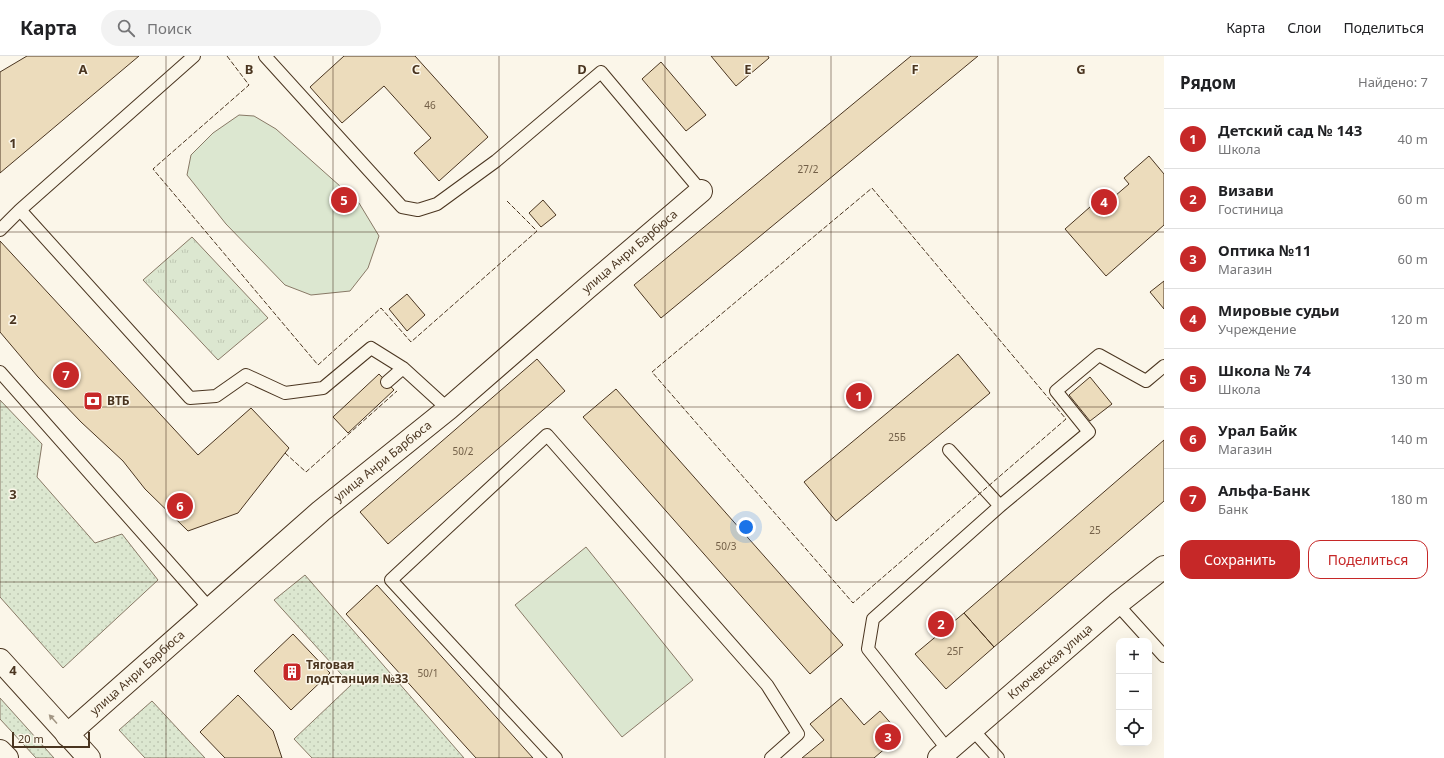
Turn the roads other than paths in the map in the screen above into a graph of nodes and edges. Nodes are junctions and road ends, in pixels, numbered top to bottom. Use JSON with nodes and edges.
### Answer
{"nodes":[{"id":1,"x":194,"y":56,"type":"edge"},
{"id":2,"x":265,"y":56,"type":"edge"},
{"id":3,"x":701,"y":191,"type":"joint"},
{"id":4,"x":20,"y":210,"type":"junction"},
{"id":5,"x":0,"y":230,"type":"edge"},
{"id":6,"x":1164,"y":366,"type":"edge"},
{"id":7,"x":403,"y":368,"type":"junction"},
{"id":8,"x":0,"y":372,"type":"edge"},
{"id":9,"x":387,"y":382,"type":"dead end"},
{"id":10,"x":448,"y":410,"type":"junction"},
{"id":11,"x":949,"y":450,"type":"dead end"},
{"id":12,"x":1000,"y":506,"type":"junction"},
{"id":13,"x":1164,"y":567,"type":"edge"},
{"id":14,"x":1117,"y":604,"type":"junction"},
{"id":15,"x":210,"y":609,"type":"junction"},
{"id":16,"x":1164,"y":656,"type":"edge"},
{"id":17,"x":0,"y":660,"type":"edge"},
{"id":18,"x":972,"y":729,"type":"junction"},
{"id":19,"x":67,"y":735,"type":"junction"},
{"id":20,"x":0,"y":750,"type":"edge"},
{"id":21,"x":943,"y":754,"type":"edge"},
{"id":22,"x":7,"y":758,"type":"edge"},
{"id":23,"x":89,"y":758,"type":"edge"},
{"id":24,"x":556,"y":758,"type":"edge"},
{"id":25,"x":771,"y":758,"type":"edge"},
{"id":26,"x":998,"y":758,"type":"edge"}],
"edges":[{"from":1,"to":4,"type":"lane"},
{"from":2,"to":3,"type":"lane"},
{"from":3,"to":10,"type":"street","name":"улица Анри Барбюса"},
{"from":4,"to":5,"type":"lane"},
{"from":4,"to":7,"type":"lane"},
{"from":6,"to":12,"type":"lane"},
{"from":7,"to":9,"type":"lane"},
{"from":7,"to":10,"type":"lane"},
{"from":8,"to":15,"type":"lane"},
{"from":10,"to":15,"type":"street","name":"улица Анри Барбюса"},
{"from":11,"to":12,"type":"lane"},
{"from":12,"to":21,"type":"lane"},
{"from":13,"to":14,"type":"street","name":"Ключевская улица"},
{"from":14,"to":16,"type":"lane"},
{"from":14,"to":18,"type":"street","name":"Ключевская улица"},
{"from":15,"to":19,"type":"street","name":"улица Анри Барбюса"},
{"from":19,"to":17,"type":"street","one_way":true},
{"from":18,"to":21,"type":"street","name":"Ключевская улица"},
{"from":18,"to":26,"type":"lane"},
{"from":19,"to":23,"type":"street"},
{"from":20,"to":22,"type":"street"},
{"from":24,"to":25,"type":"lane"}]}
